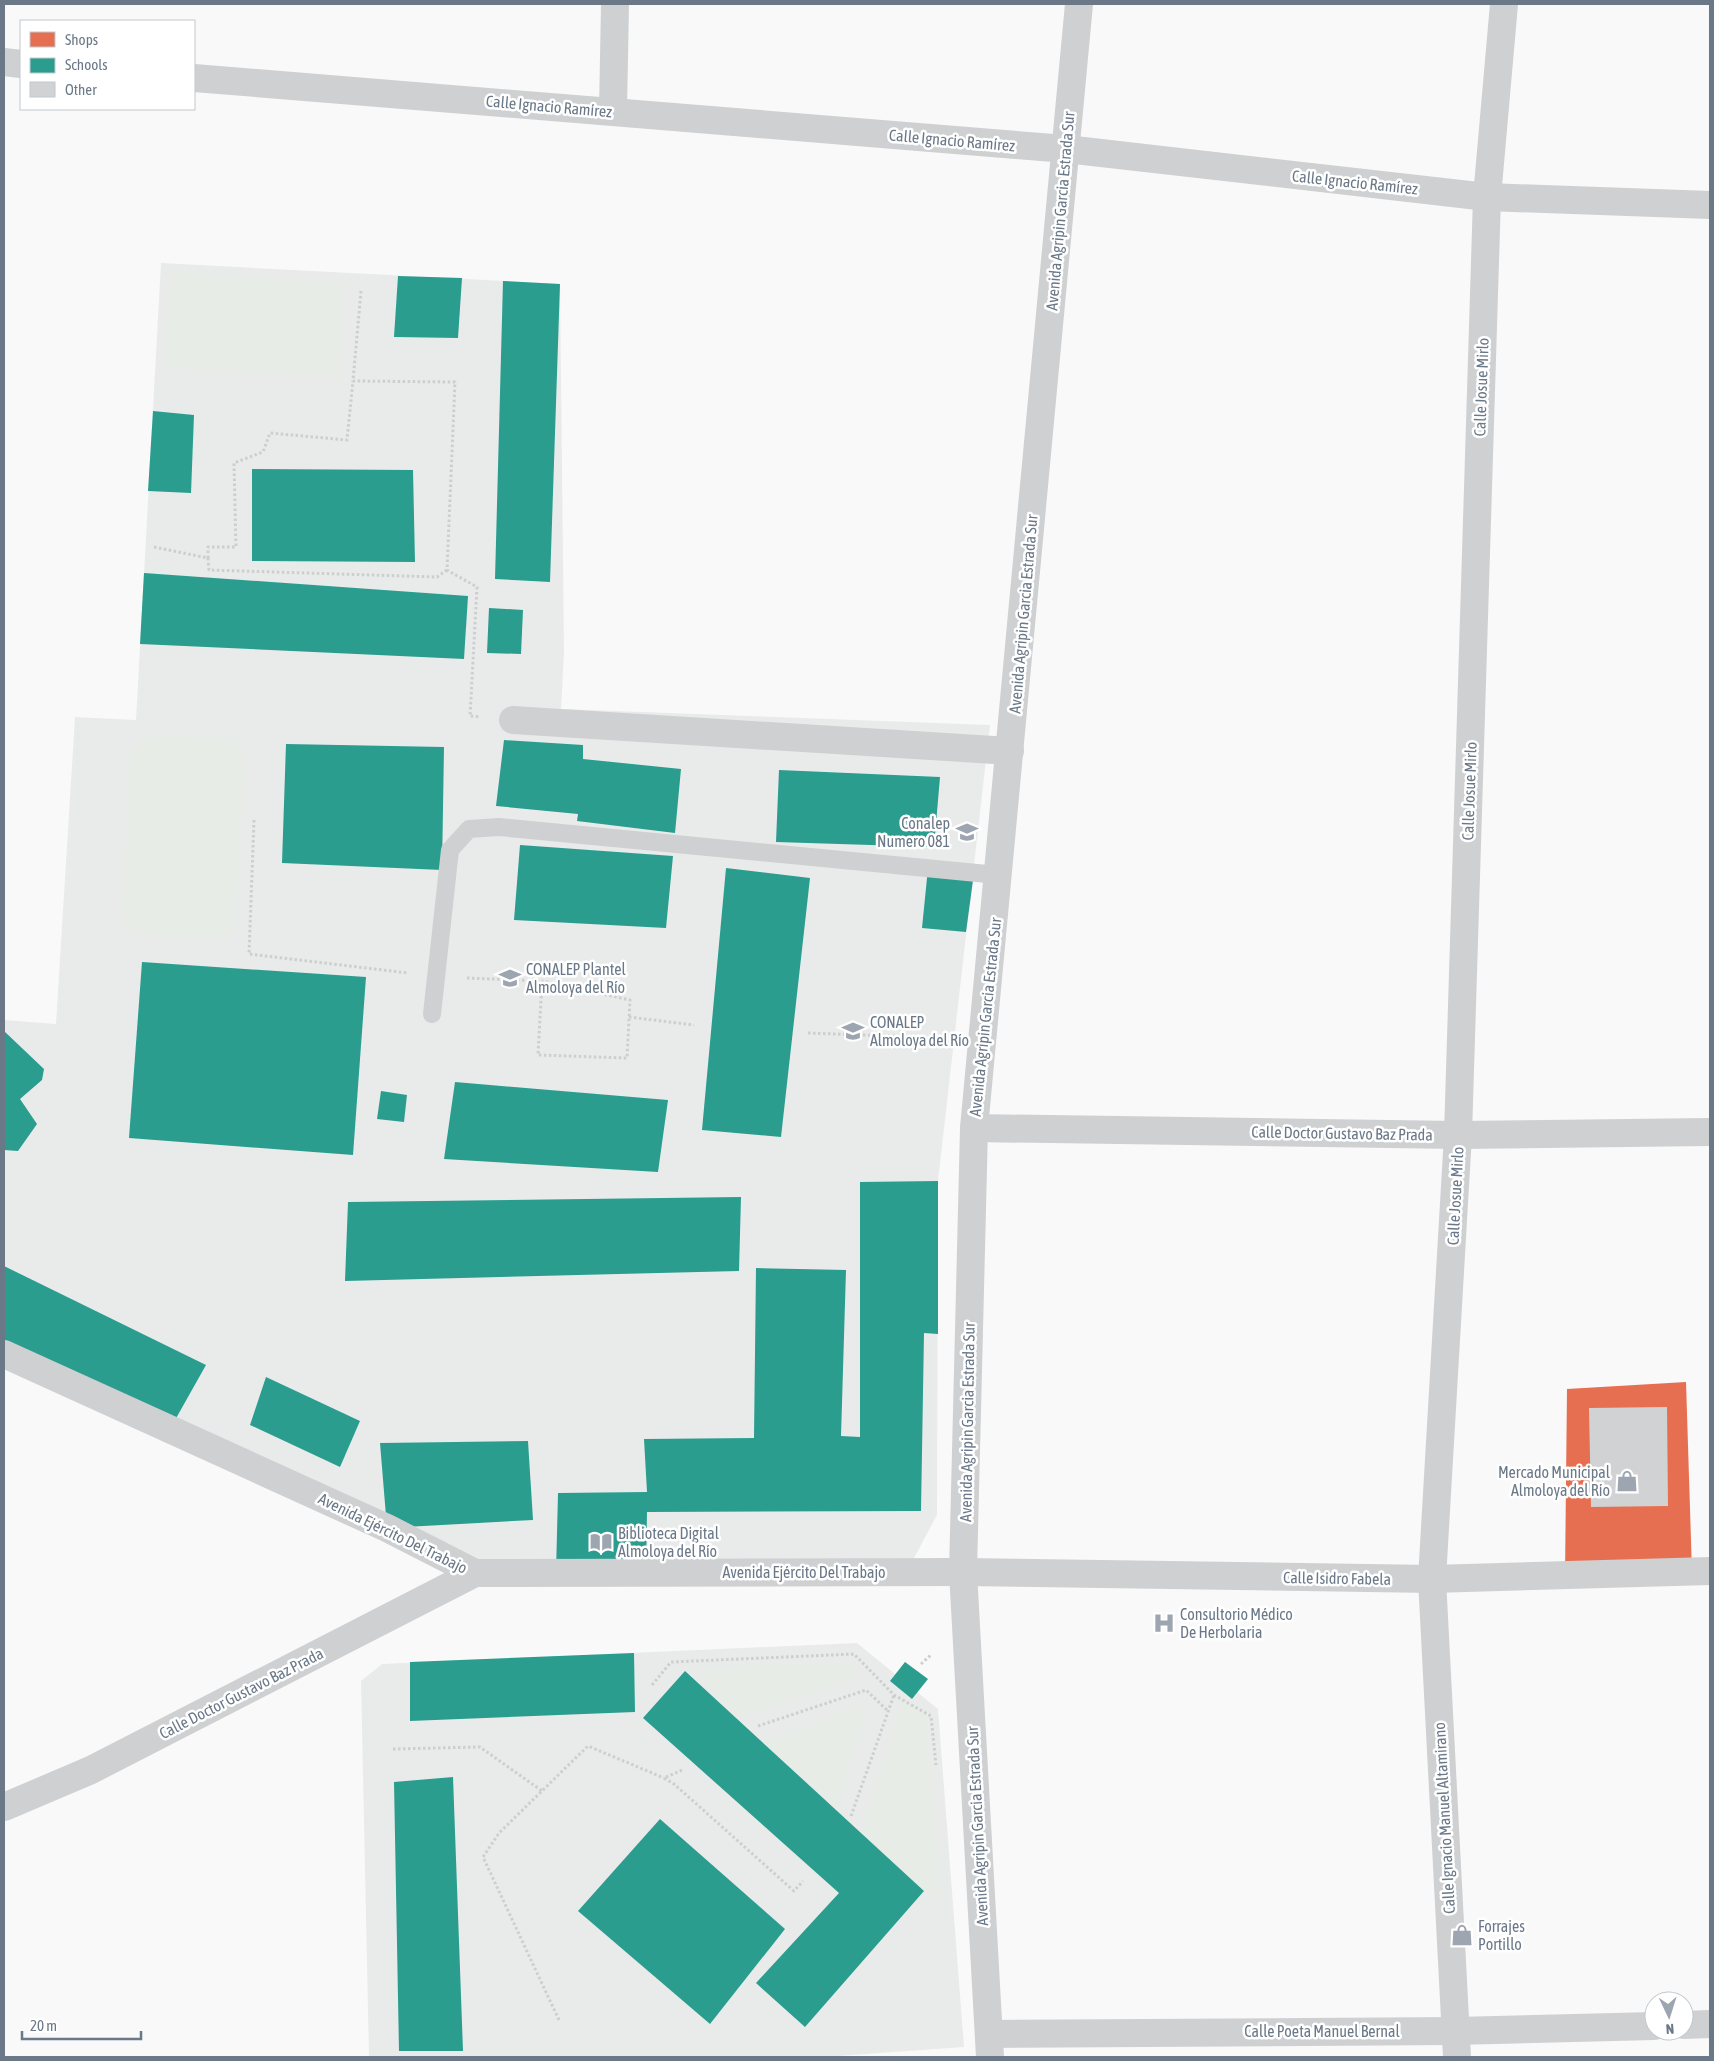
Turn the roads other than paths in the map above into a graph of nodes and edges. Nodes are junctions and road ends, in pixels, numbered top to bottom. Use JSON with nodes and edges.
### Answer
{"nodes":[{"id":1,"x":615,"y":4,"type":"edge"},
{"id":2,"x":1079,"y":4,"type":"edge"},
{"id":3,"x":1504,"y":4,"type":"edge"},
{"id":4,"x":4,"y":62,"type":"edge"},
{"id":5,"x":20,"y":64,"type":"edge"},
{"id":6,"x":195,"y":78,"type":"edge"},
{"id":7,"x":613,"y":111,"type":"junction"},
{"id":8,"x":1066,"y":150,"type":"junction"},
{"id":9,"x":1487,"y":198,"type":"junction"},
{"id":10,"x":1710,"y":205,"type":"edge"},
{"id":11,"x":513,"y":720,"type":"road end"},
{"id":12,"x":1010,"y":751,"type":"junction"},
{"id":13,"x":998,"y":875,"type":"junction"},
{"id":14,"x":432,"y":1014,"type":"dead end"},
{"id":15,"x":974,"y":1128,"type":"junction"},
{"id":16,"x":1710,"y":1132,"type":"edge"},
{"id":17,"x":1458,"y":1134,"type":"junction"},
{"id":18,"x":4,"y":1354,"type":"edge"},
{"id":19,"x":475,"y":1572,"type":"junction"},
{"id":20,"x":963,"y":1572,"type":"junction"},
{"id":21,"x":1710,"y":1572,"type":"edge"},
{"id":22,"x":1432,"y":1579,"type":"junction"},
{"id":23,"x":4,"y":1806,"type":"edge"},
{"id":24,"x":1710,"y":2024,"type":"edge"},
{"id":25,"x":1694,"y":2025,"type":"edge"},
{"id":26,"x":1644,"y":2026,"type":"edge"},
{"id":27,"x":1454,"y":2031,"type":"junction"},
{"id":28,"x":990,"y":2045,"type":"edge"},
{"id":29,"x":1457,"y":2057,"type":"edge"}],
"edges":[{"from":1,"to":7,"type":"street"},
{"from":2,"to":8,"type":"street","name":"Avenida Agripin Garcia Estrada Sur"},
{"from":3,"to":9,"type":"street","name":"Calle Josue Mirlo"},
{"from":4,"to":5,"type":"street"},
{"from":6,"to":7,"type":"street","name":"Calle Ignacio Ramírez"},
{"from":7,"to":8,"type":"street","name":"Calle Ignacio Ramírez"},
{"from":8,"to":9,"type":"street","name":"Calle Ignacio Ramírez"},
{"from":8,"to":12,"type":"street","name":"Avenida Agripin Garcia Estrada Sur"},
{"from":9,"to":10,"type":"street","name":"Calle Ignacio Ramírez"},
{"from":9,"to":17,"type":"street","name":"Calle Josue Mirlo"},
{"from":11,"to":12,"type":"street"},
{"from":12,"to":13,"type":"street","name":"Avenida Agripin Garcia Estrada Sur"},
{"from":13,"to":14,"type":"lane"},
{"from":13,"to":15,"type":"street","name":"Avenida Agripin Garcia Estrada Sur"},
{"from":15,"to":17,"type":"street","name":"Calle Doctor Gustavo Baz Prada"},
{"from":15,"to":20,"type":"street","name":"Avenida Agripin Garcia Estrada Sur"},
{"from":16,"to":17,"type":"street","name":"Calle Doctor Gustavo Baz Prada"},
{"from":17,"to":22,"type":"street","name":"Calle Josue Mirlo"},
{"from":18,"to":19,"type":"street","name":"Avenida Ejército Del Trabajo"},
{"from":19,"to":20,"type":"street","name":"Avenida Ejército Del Trabajo"},
{"from":19,"to":23,"type":"street","name":"Calle Doctor Gustavo Baz Prada"},
{"from":20,"to":22,"type":"street","name":"Calle Isidro Fabela"},
{"from":20,"to":28,"type":"street","name":"Avenida Agripin Garcia Estrada Sur"},
{"from":21,"to":22,"type":"street","name":"Calle Isidro Fabela"},
{"from":22,"to":27,"type":"street","name":"Calle Ignacio Manuel Altamirano"},
{"from":24,"to":25,"type":"street"},
{"from":26,"to":27,"type":"street","name":"Calle Poeta Manuel Bernal"},
{"from":27,"to":28,"type":"street","name":"Calle Poeta Manuel Bernal"},
{"from":27,"to":29,"type":"street","name":"Calle Ignacio Manuel Altamirano"}]}
